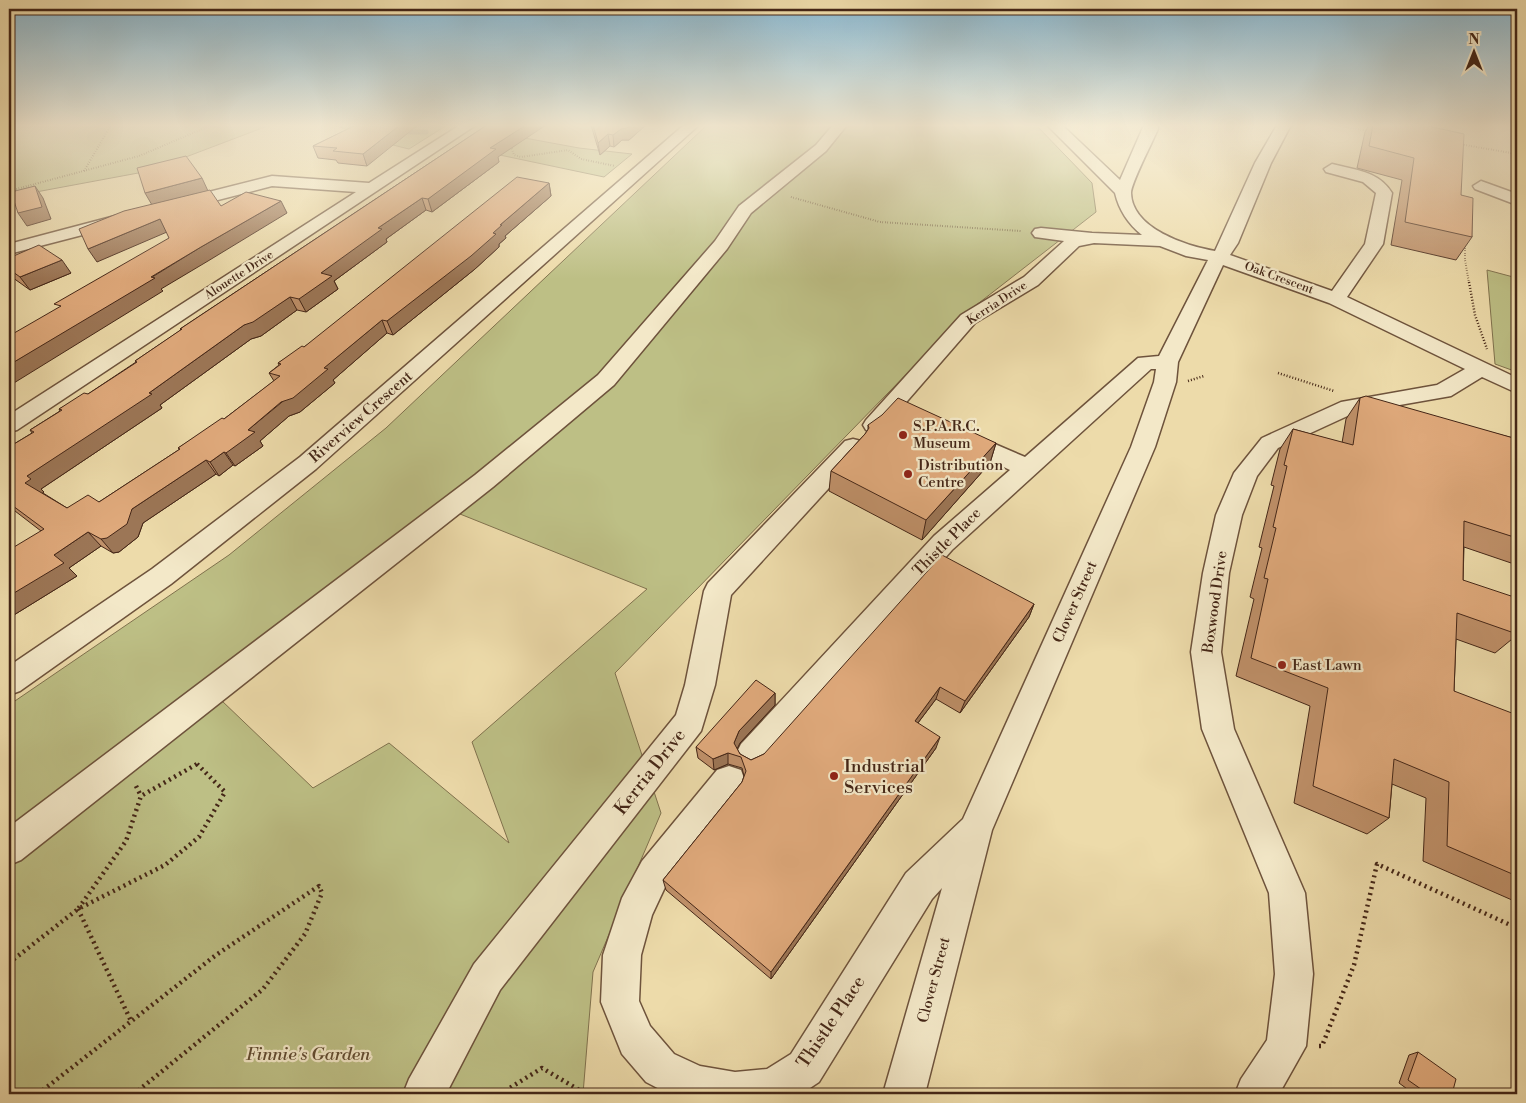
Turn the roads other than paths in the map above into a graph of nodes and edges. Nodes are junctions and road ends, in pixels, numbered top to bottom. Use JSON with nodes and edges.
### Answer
{"nodes":[{"id":1,"x":391,"y":176,"type":"edge"},
{"id":2,"x":634,"y":176,"type":"edge"},
{"id":3,"x":786,"y":176,"type":"edge"},
{"id":4,"x":1107,"y":176,"type":"edge"},
{"id":5,"x":1130,"y":176,"type":"edge"},
{"id":6,"x":1257,"y":176,"type":"edge"},
{"id":7,"x":1357,"y":176,"type":"edge"},
{"id":8,"x":1481,"y":186,"type":"dead end"},
{"id":9,"x":373,"y":188,"type":"junction"},
{"id":10,"x":1123,"y":192,"type":"junction"},
{"id":11,"x":1517,"y":200,"type":"edge"},
{"id":12,"x":159,"y":210,"type":"edge"},
{"id":13,"x":131,"y":217,"type":"edge"},
{"id":14,"x":1042,"y":233,"type":"road end"},
{"id":15,"x":1094,"y":238,"type":"junction"},
{"id":16,"x":1162,"y":241,"type":"junction"},
{"id":17,"x":9,"y":249,"type":"edge"},
{"id":18,"x":1219,"y":256,"type":"junction"},
{"id":19,"x":1336,"y":299,"type":"junction"},
{"id":20,"x":1167,"y":362,"type":"junction"},
{"id":21,"x":1481,"y":369,"type":"junction"},
{"id":22,"x":1517,"y":386,"type":"edge"},
{"id":23,"x":9,"y":425,"type":"edge"},
{"id":24,"x":944,"y":430,"type":"edge"},
{"id":25,"x":1028,"y":468,"type":"junction"},
{"id":26,"x":9,"y":682,"type":"edge"},
{"id":27,"x":975,"y":830,"type":"junction"},
{"id":28,"x":9,"y":848,"type":"edge"},
{"id":29,"x":424,"y":1094,"type":"edge"},
{"id":30,"x":904,"y":1094,"type":"edge"},
{"id":31,"x":1256,"y":1094,"type":"edge"}],
"edges":[{"from":1,"to":9,"type":"street","name":"Alouette Drive"},
{"from":2,"to":26,"type":"street","name":"Riverview Crescent"},
{"from":3,"to":28,"type":"street"},
{"from":4,"to":10,"type":"street"},
{"from":5,"to":10,"type":"street"},
{"from":6,"to":18,"type":"street","name":"Clover Street"},
{"from":7,"to":19,"type":"street"},
{"from":8,"to":11,"type":"street"},
{"from":9,"to":12,"type":"street"},
{"from":9,"to":23,"type":"street","name":"Alouette Drive"},
{"from":10,"to":16,"type":"street","name":"Oak Crescent"},
{"from":13,"to":17,"type":"street"},
{"from":14,"to":15,"type":"street"},
{"from":15,"to":16,"type":"street","name":"Kerria Drive"},
{"from":15,"to":29,"type":"street","name":"Kerria Drive"},
{"from":16,"to":18,"type":"street","name":"Oak Crescent"},
{"from":18,"to":19,"type":"street","name":"Oak Crescent"},
{"from":18,"to":20,"type":"street","name":"Clover Street"},
{"from":19,"to":21,"type":"street","name":"Oak Crescent"},
{"from":20,"to":25,"type":"street","name":"Thistle Place"},
{"from":20,"to":27,"type":"street","name":"Clover Street"},
{"from":21,"to":22,"type":"street","name":"Oak Crescent"},
{"from":21,"to":31,"type":"street","name":"Boxwood Drive"},
{"from":24,"to":25,"type":"street"},
{"from":25,"to":27,"type":"street","name":"Thistle Place"},
{"from":27,"to":30,"type":"street","name":"Clover Street"}]}
